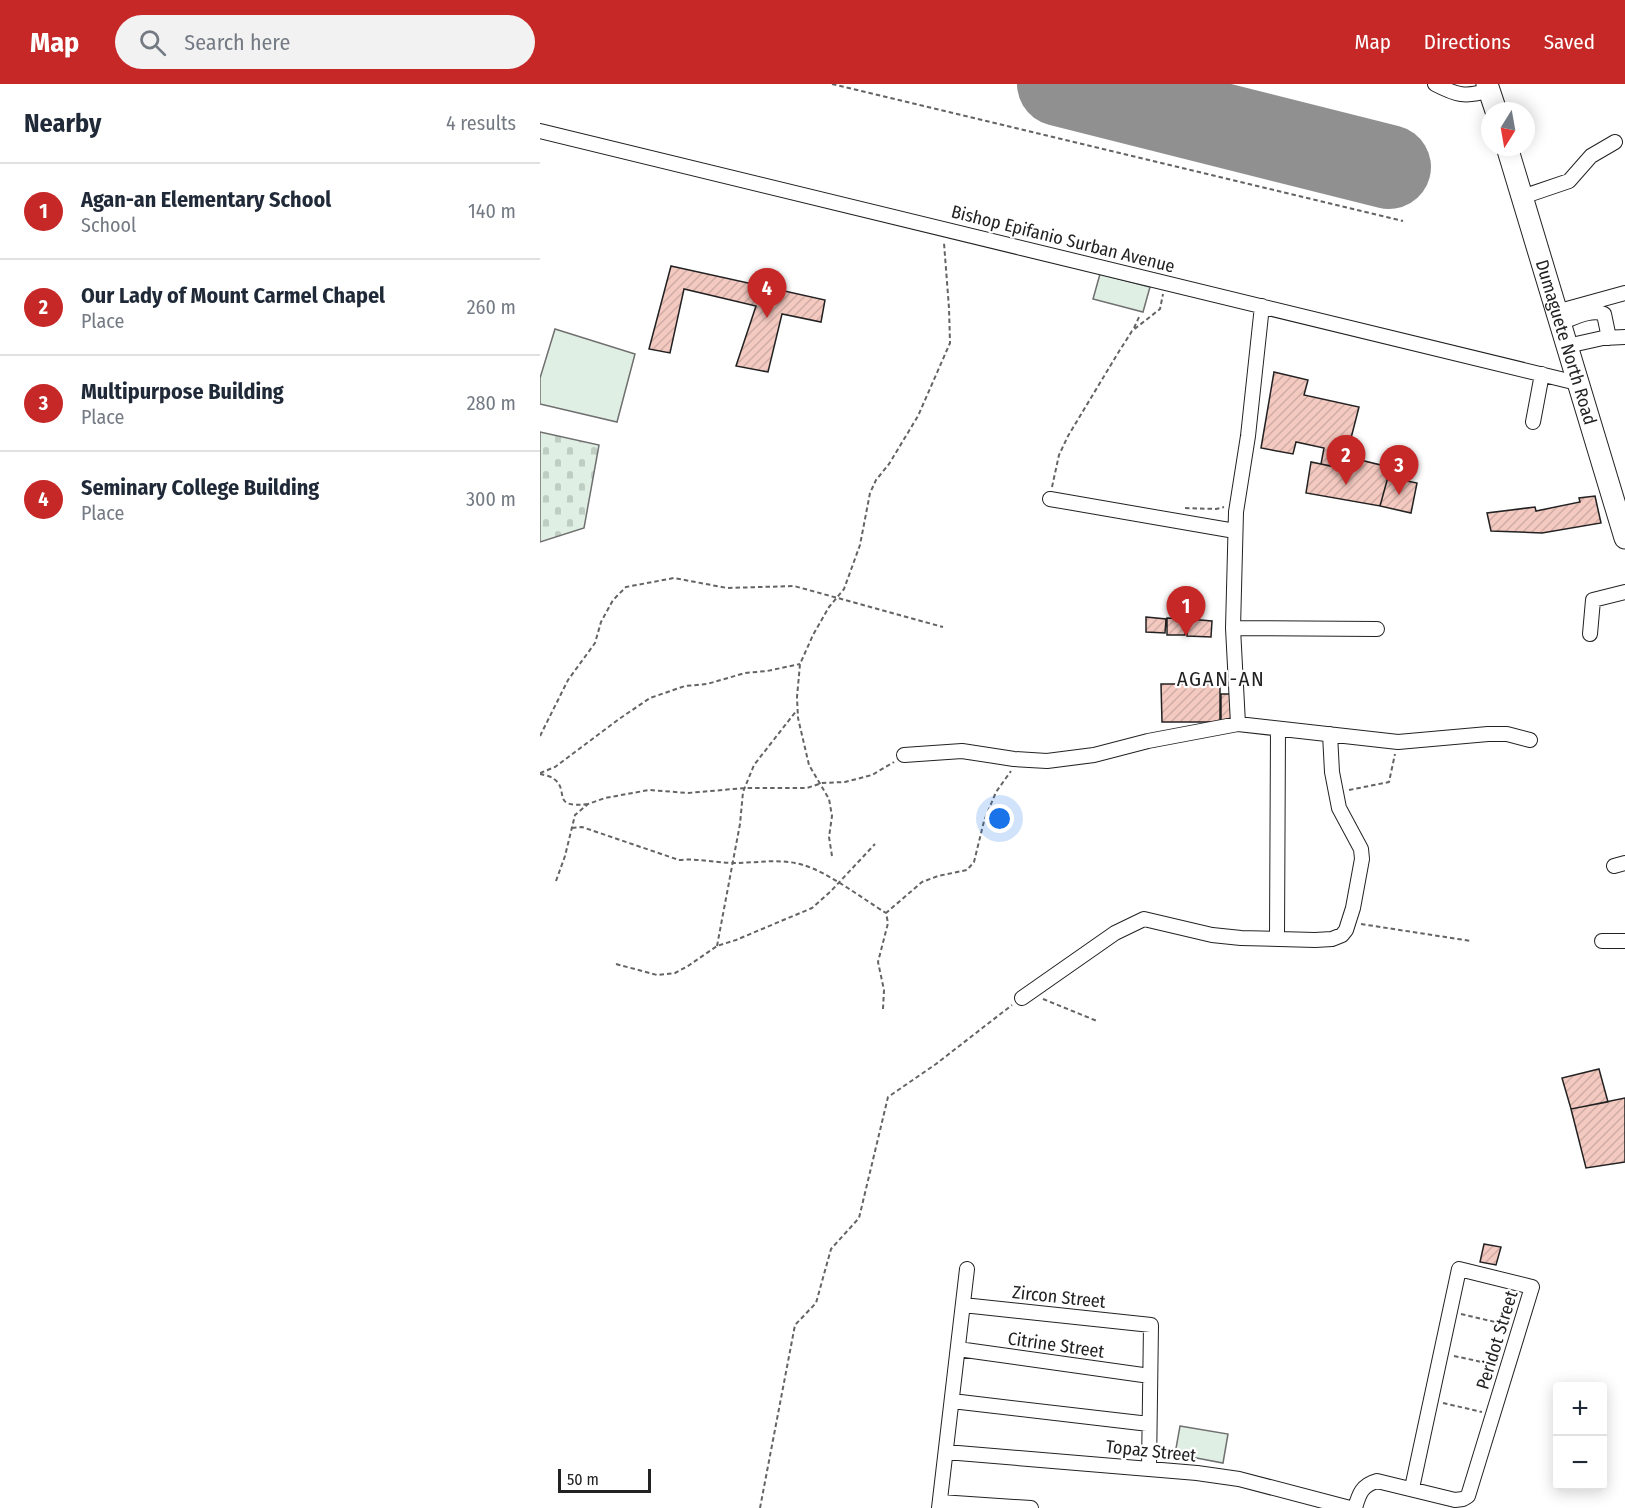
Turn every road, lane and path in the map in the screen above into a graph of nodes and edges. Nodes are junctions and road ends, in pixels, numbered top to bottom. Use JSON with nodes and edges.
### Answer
{"nodes":[{"id":1,"x":832,"y":84,"type":"edge"},
{"id":2,"x":1435,"y":84,"type":"edge"},
{"id":3,"x":1488,"y":87,"type":"edge"},
{"id":4,"x":1493,"y":102,"type":"edge"},
{"id":5,"x":540,"y":131,"type":"edge"},
{"id":6,"x":1615,"y":142,"type":"dead end"},
{"id":7,"x":1509,"y":156,"type":"edge"},
{"id":8,"x":1522,"y":197,"type":"junction"},
{"id":9,"x":1404,"y":221,"type":"dead end"},
{"id":10,"x":942,"y":228,"type":"junction"},
{"id":11,"x":1166,"y":282,"type":"junction"},
{"id":12,"x":1625,"y":293,"type":"edge"},
{"id":13,"x":1262,"y":306,"type":"junction"},
{"id":14,"x":1140,"y":315,"type":"dead end"},
{"id":15,"x":1558,"y":317,"type":"junction"},
{"id":16,"x":1132,"y":331,"type":"junction"},
{"id":17,"x":1625,"y":337,"type":"edge"},
{"id":18,"x":1609,"y":338,"type":"junction"},
{"id":19,"x":1567,"y":346,"type":"junction"},
{"id":20,"x":1542,"y":374,"type":"junction"},
{"id":21,"x":1577,"y":383,"type":"junction"},
{"id":22,"x":1533,"y":422,"type":"dead end"},
{"id":23,"x":1050,"y":499,"type":"joint"},
{"id":24,"x":1238,"y":501,"type":"junction"},
{"id":25,"x":1175,"y":507,"type":"dead end"},
{"id":26,"x":1235,"y":531,"type":"junction"},
{"id":27,"x":1625,"y":538,"type":"edge"},
{"id":28,"x":1625,"y":592,"type":"edge"},
{"id":29,"x":837,"y":598,"type":"junction"},
{"id":30,"x":943,"y":627,"type":"dead end"},
{"id":31,"x":1233,"y":628,"type":"junction"},
{"id":32,"x":1377,"y":629,"type":"dead end"},
{"id":33,"x":1590,"y":634,"type":"dead end"},
{"id":34,"x":800,"y":664,"type":"junction"},
{"id":35,"x":797,"y":710,"type":"junction"},
{"id":36,"x":1238,"y":724,"type":"junction"},
{"id":37,"x":1278,"y":729,"type":"junction"},
{"id":38,"x":1330,"y":734,"type":"junction"},
{"id":39,"x":540,"y":736,"type":"edge"},
{"id":40,"x":1530,"y":740,"type":"dead end"},
{"id":41,"x":1398,"y":742,"type":"junction"},
{"id":42,"x":904,"y":755,"type":"joint"},
{"id":43,"x":1024,"y":759,"type":"junction"},
{"id":44,"x":540,"y":774,"type":"edge"},
{"id":45,"x":822,"y":783,"type":"junction"},
{"id":46,"x":746,"y":788,"type":"junction"},
{"id":47,"x":1336,"y":793,"type":"junction"},
{"id":48,"x":588,"y":804,"type":"junction"},
{"id":49,"x":571,"y":828,"type":"junction"},
{"id":50,"x":875,"y":844,"type":"dead end"},
{"id":51,"x":832,"y":856,"type":"dead end"},
{"id":52,"x":733,"y":863,"type":"junction"},
{"id":53,"x":556,"y":881,"type":"dead end"},
{"id":54,"x":839,"y":884,"type":"junction"},
{"id":55,"x":886,"y":913,"type":"junction"},
{"id":56,"x":1348,"y":922,"type":"junction"},
{"id":57,"x":1277,"y":938,"type":"junction"},
{"id":58,"x":1471,"y":941,"type":"dead end"},
{"id":59,"x":1602,"y":941,"type":"dead end"},
{"id":60,"x":1625,"y":941,"type":"edge"},
{"id":61,"x":717,"y":946,"type":"junction"},
{"id":62,"x":616,"y":964,"type":"dead end"},
{"id":63,"x":1022,"y":998,"type":"junction"},
{"id":64,"x":883,"y":1009,"type":"dead end"},
{"id":65,"x":1097,"y":1021,"type":"dead end"},
{"id":66,"x":967,"y":1269,"type":"dead end"},
{"id":67,"x":963,"y":1305,"type":"junction"},
{"id":68,"x":1450,"y":1312,"type":"junction"},
{"id":69,"x":1519,"y":1328,"type":"junction"},
{"id":70,"x":958,"y":1349,"type":"junction"},
{"id":71,"x":1441,"y":1353,"type":"junction"},
{"id":72,"x":1507,"y":1368,"type":"junction"},
{"id":73,"x":1150,"y":1376,"type":"junction"},
{"id":74,"x":1431,"y":1400,"type":"junction"},
{"id":75,"x":952,"y":1401,"type":"junction"},
{"id":76,"x":1493,"y":1415,"type":"junction"},
{"id":77,"x":1149,"y":1424,"type":"junction"},
{"id":78,"x":946,"y":1452,"type":"junction"},
{"id":79,"x":1149,"y":1468,"type":"junction"},
{"id":80,"x":1412,"y":1488,"type":"junction"},
{"id":81,"x":939,"y":1505,"type":"edge"},
{"id":82,"x":760,"y":1508,"type":"edge"},
{"id":83,"x":1031,"y":1508,"type":"edge"},
{"id":84,"x":1350,"y":1508,"type":"edge"},
{"id":85,"x":1355,"y":1508,"type":"edge"}],
"edges":[{"from":1,"to":9,"type":"path"},
{"from":2,"to":3,"type":"street"},
{"from":3,"to":4,"type":"highway"},
{"from":5,"to":10,"type":"street","name":"Bishop Epifanio Surban Avenue"},
{"from":6,"to":8,"type":"street"},
{"from":7,"to":8,"type":"highway","name":"Dumaguete North Road"},
{"from":8,"to":15,"type":"highway","name":"Dumaguete North Road"},
{"from":10,"to":11,"type":"street","name":"Bishop Epifanio Surban Avenue"},
{"from":10,"to":29,"type":"path"},
{"from":11,"to":13,"type":"street","name":"Bishop Epifanio Surban Avenue"},
{"from":11,"to":16,"type":"path"},
{"from":12,"to":15,"type":"street"},
{"from":13,"to":20,"type":"street","name":"Bishop Epifanio Surban Avenue"},
{"from":13,"to":24,"type":"street"},
{"from":14,"to":16,"type":"path"},
{"from":15,"to":18,"type":"street"},
{"from":15,"to":19,"type":"highway","name":"Dumaguete North Road"},
{"from":16,"to":23,"type":"path"},
{"from":17,"to":18,"type":"street"},
{"from":18,"to":19,"type":"street"},
{"from":19,"to":21,"type":"highway","name":"Dumaguete North Road"},
{"from":20,"to":21,"type":"street","name":"Bishop Epifanio Surban Avenue"},
{"from":20,"to":22,"type":"street"},
{"from":21,"to":27,"type":"highway","name":"Dumaguete North Road"},
{"from":23,"to":26,"type":"street"},
{"from":24,"to":25,"type":"path"},
{"from":24,"to":26,"type":"street"},
{"from":26,"to":31,"type":"street"},
{"from":28,"to":33,"type":"street"},
{"from":29,"to":30,"type":"path"},
{"from":29,"to":34,"type":"path"},
{"from":29,"to":39,"type":"path"},
{"from":31,"to":32,"type":"street"},
{"from":31,"to":36,"type":"street"},
{"from":34,"to":35,"type":"path"},
{"from":34,"to":44,"type":"path"},
{"from":35,"to":45,"type":"path"},
{"from":35,"to":46,"type":"path"},
{"from":36,"to":37,"type":"street"},
{"from":36,"to":43,"type":"street"},
{"from":37,"to":38,"type":"street"},
{"from":37,"to":57,"type":"street"},
{"from":38,"to":41,"type":"street"},
{"from":38,"to":47,"type":"street"},
{"from":40,"to":41,"type":"street"},
{"from":41,"to":47,"type":"path"},
{"from":42,"to":43,"type":"street"},
{"from":42,"to":45,"type":"path"},
{"from":43,"to":55,"type":"path"},
{"from":44,"to":48,"type":"path"},
{"from":45,"to":46,"type":"path"},
{"from":45,"to":51,"type":"path"},
{"from":46,"to":48,"type":"path"},
{"from":46,"to":52,"type":"path"},
{"from":47,"to":56,"type":"street"},
{"from":48,"to":49,"type":"path"},
{"from":49,"to":52,"type":"path"},
{"from":49,"to":53,"type":"path"},
{"from":50,"to":54,"type":"path"},
{"from":52,"to":54,"type":"path"},
{"from":52,"to":61,"type":"path"},
{"from":54,"to":55,"type":"path"},
{"from":54,"to":61,"type":"path"},
{"from":55,"to":64,"type":"path"},
{"from":56,"to":57,"type":"street"},
{"from":56,"to":58,"type":"path"},
{"from":57,"to":63,"type":"street"},
{"from":59,"to":60,"type":"street"},
{"from":61,"to":62,"type":"path"},
{"from":63,"to":65,"type":"path"},
{"from":63,"to":82,"type":"path"},
{"from":66,"to":67,"type":"street"},
{"from":67,"to":70,"type":"street"},
{"from":67,"to":73,"type":"street","name":"Zircon Street"},
{"from":68,"to":69,"type":"path"},
{"from":68,"to":69,"type":"street","name":"Peridot Street"},
{"from":68,"to":71,"type":"street","name":"Peridot Street"},
{"from":69,"to":72,"type":"street","name":"Peridot Street"},
{"from":70,"to":73,"type":"street","name":"Citrine Street"},
{"from":70,"to":75,"type":"street"},
{"from":71,"to":72,"type":"path"},
{"from":71,"to":74,"type":"street","name":"Peridot Street"},
{"from":72,"to":76,"type":"street","name":"Peridot Street"},
{"from":73,"to":77,"type":"street"},
{"from":74,"to":76,"type":"path"},
{"from":74,"to":80,"type":"street","name":"Peridot Street"},
{"from":75,"to":77,"type":"street"},
{"from":75,"to":78,"type":"street"},
{"from":76,"to":80,"type":"street","name":"Peridot Street"},
{"from":77,"to":79,"type":"street"},
{"from":78,"to":79,"type":"street","name":"Topaz Street"},
{"from":78,"to":81,"type":"street"},
{"from":79,"to":84,"type":"street","name":"Topaz Street"},
{"from":80,"to":85,"type":"street"},
{"from":81,"to":83,"type":"street"}]}
